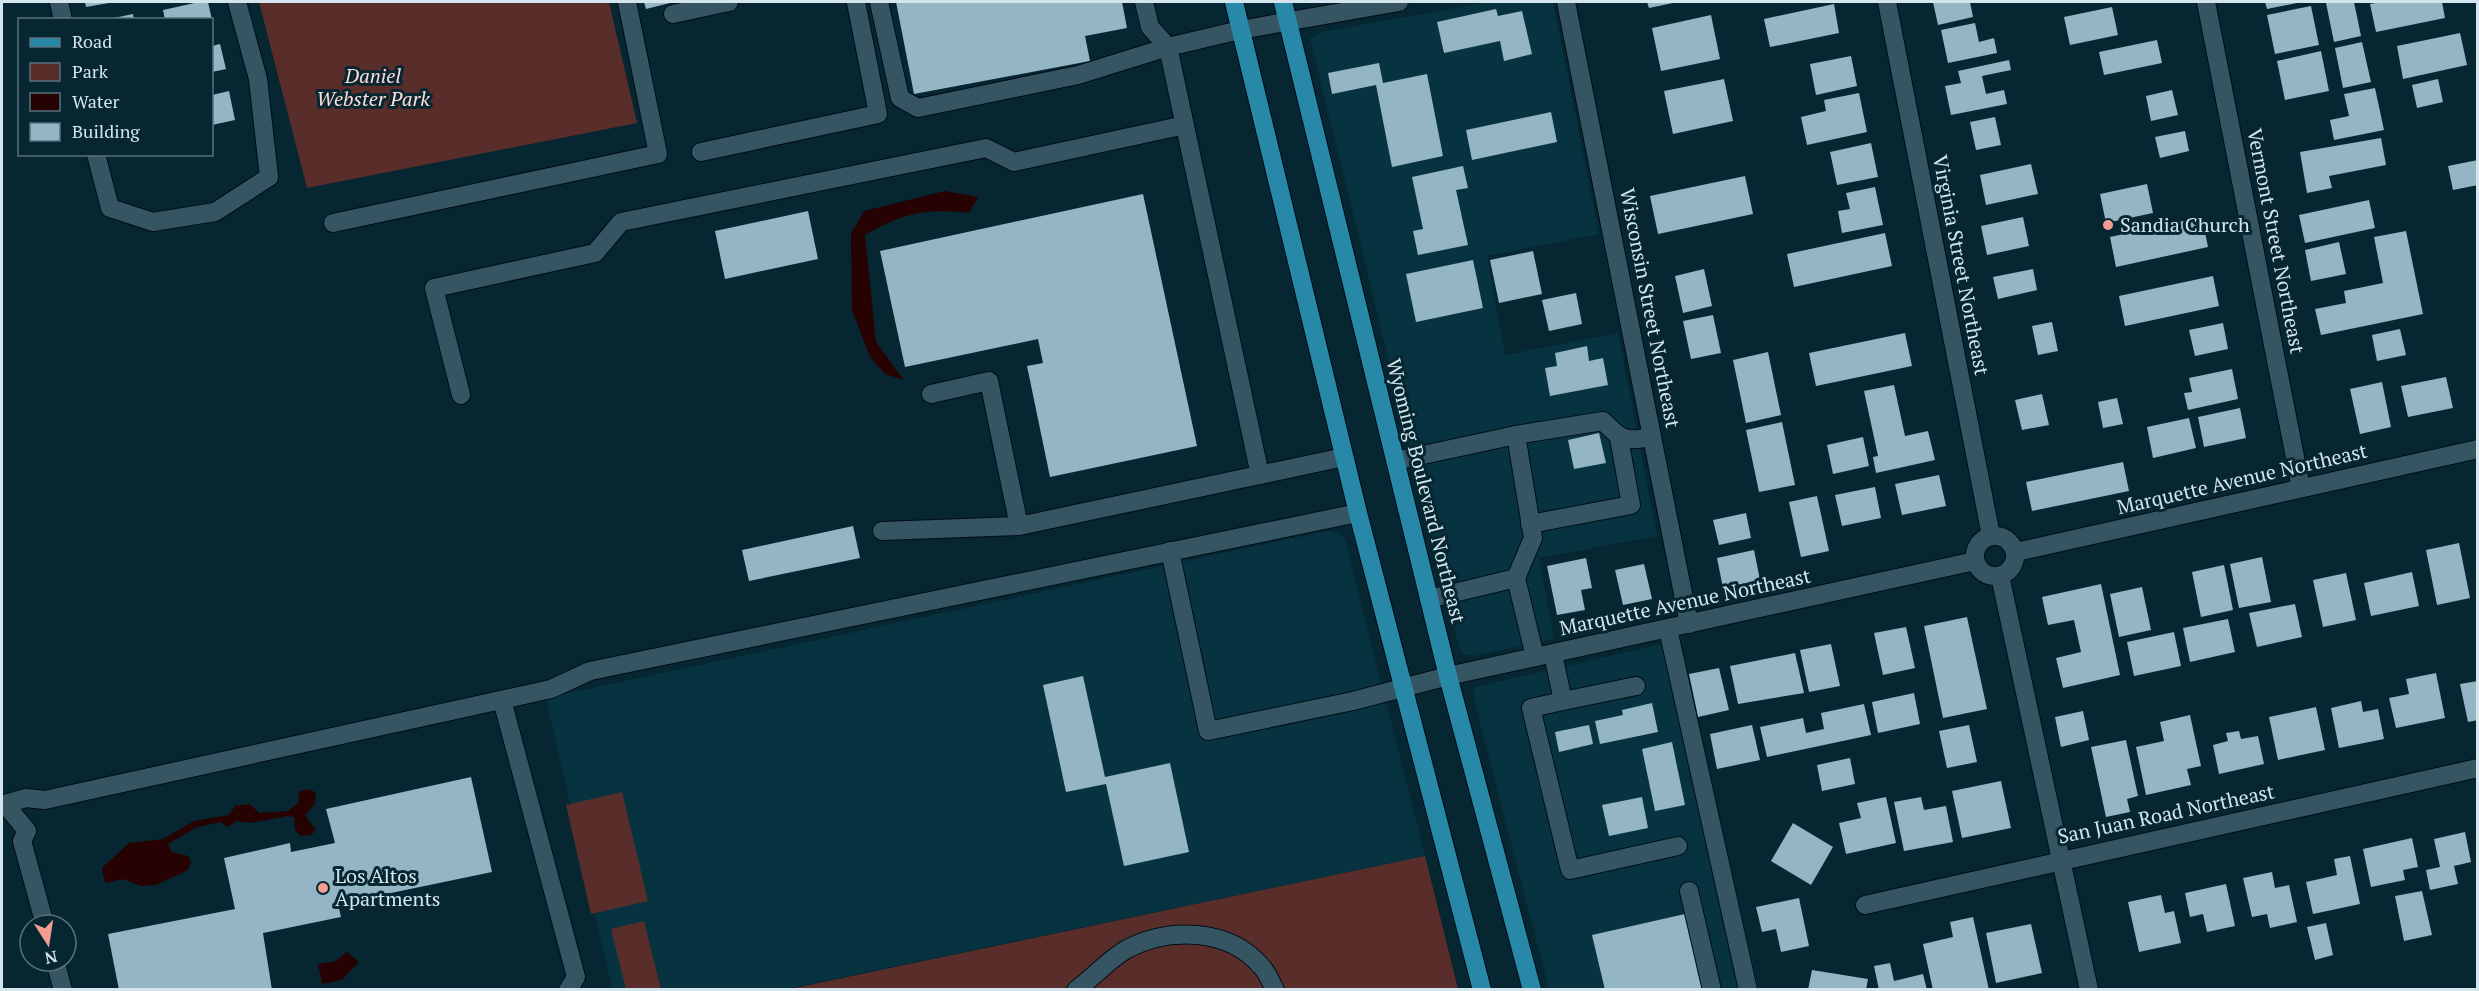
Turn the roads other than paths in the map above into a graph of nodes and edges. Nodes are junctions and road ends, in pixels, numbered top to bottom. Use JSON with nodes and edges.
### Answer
{"nodes":[{"id":1,"x":59,"y":2,"type":"edge"},
{"id":2,"x":237,"y":2,"type":"edge"},
{"id":3,"x":627,"y":2,"type":"edge"},
{"id":4,"x":729,"y":2,"type":"edge"},
{"id":5,"x":858,"y":2,"type":"edge"},
{"id":6,"x":879,"y":2,"type":"edge"},
{"id":7,"x":1144,"y":2,"type":"edge"},
{"id":8,"x":1234,"y":2,"type":"edge"},
{"id":9,"x":1283,"y":2,"type":"edge"},
{"id":10,"x":1400,"y":2,"type":"edge"},
{"id":11,"x":1566,"y":2,"type":"edge"},
{"id":12,"x":1887,"y":2,"type":"edge"},
{"id":13,"x":2206,"y":2,"type":"edge"},
{"id":14,"x":673,"y":14,"type":"dead end"},
{"id":15,"x":63,"y":18,"type":"edge"},
{"id":16,"x":1287,"y":22,"type":"junction"},
{"id":17,"x":1240,"y":30,"type":"junction"},
{"id":18,"x":1168,"y":47,"type":"junction"},
{"id":19,"x":1185,"y":125,"type":"junction"},
{"id":20,"x":701,"y":152,"type":"dead end"},
{"id":21,"x":97,"y":156,"type":"edge"},
{"id":22,"x":333,"y":223,"type":"dead end"},
{"id":23,"x":931,"y":394,"type":"dead end"},
{"id":24,"x":461,"y":395,"type":"dead end"},
{"id":25,"x":1516,"y":435,"type":"junction"},
{"id":26,"x":1652,"y":437,"type":"junction"},
{"id":27,"x":1619,"y":438,"type":"junction"},
{"id":28,"x":2478,"y":449,"type":"edge"},
{"id":29,"x":1344,"y":457,"type":"junction"},
{"id":30,"x":1395,"y":461,"type":"junction"},
{"id":31,"x":1260,"y":475,"type":"junction"},
{"id":32,"x":2301,"y":488,"type":"junction"},
{"id":33,"x":1358,"y":513,"type":"junction"},
{"id":34,"x":1530,"y":524,"type":"junction"},
{"id":35,"x":1019,"y":526,"type":"junction"},
{"id":36,"x":882,"y":531,"type":"dead end"},
{"id":37,"x":1991,"y":536,"type":"junction"},
{"id":38,"x":1170,"y":551,"type":"junction"},
{"id":39,"x":2016,"y":552,"type":"junction"},
{"id":40,"x":1975,"y":561,"type":"junction"},
{"id":41,"x":2000,"y":576,"type":"junction"},
{"id":42,"x":1516,"y":578,"type":"junction"},
{"id":43,"x":1429,"y":599,"type":"junction"},
{"id":44,"x":1689,"y":624,"type":"junction"},
{"id":45,"x":1668,"y":629,"type":"junction"},
{"id":46,"x":1544,"y":655,"type":"junction"},
{"id":47,"x":1448,"y":676,"type":"junction"},
{"id":48,"x":1636,"y":687,"type":"dead end"},
{"id":49,"x":1404,"y":688,"type":"junction"},
{"id":50,"x":502,"y":700,"type":"junction"},
{"id":51,"x":1563,"y":701,"type":"junction"},
{"id":52,"x":2478,"y":768,"type":"edge"},
{"id":53,"x":3,"y":796,"type":"edge"},
{"id":54,"x":1678,"y":846,"type":"dead end"},
{"id":55,"x":2061,"y":860,"type":"junction"},
{"id":56,"x":1689,"y":891,"type":"dead end"},
{"id":57,"x":1865,"y":905,"type":"dead end"},
{"id":58,"x":42,"y":913,"type":"edge"},
{"id":59,"x":58,"y":973,"type":"edge"},
{"id":60,"x":63,"y":990,"type":"edge"},
{"id":61,"x":568,"y":990,"type":"edge"},
{"id":62,"x":1076,"y":990,"type":"edge"},
{"id":63,"x":1275,"y":990,"type":"edge"},
{"id":64,"x":1482,"y":990,"type":"edge"},
{"id":65,"x":1532,"y":990,"type":"edge"},
{"id":66,"x":1712,"y":990,"type":"edge"},
{"id":67,"x":1748,"y":990,"type":"edge"},
{"id":68,"x":2089,"y":990,"type":"edge"}],
"edges":[{"from":1,"to":15,"type":"street"},
{"from":2,"to":21,"type":"street"},
{"from":3,"to":22,"type":"street"},
{"from":4,"to":14,"type":"street"},
{"from":5,"to":20,"type":"street"},
{"from":6,"to":18,"type":"street"},
{"from":7,"to":18,"type":"street"},
{"from":8,"to":17,"type":"main road"},
{"from":9,"to":16,"type":"main road","name":"Wyoming Boulevard Northeast"},
{"from":10,"to":16,"type":"street"},
{"from":11,"to":26,"type":"street","name":"Wisconsin Street Northeast"},
{"from":12,"to":37,"type":"street","name":"Virginia Street Northeast"},
{"from":13,"to":32,"type":"street","name":"Vermont Street Northeast"},
{"from":16,"to":17,"type":"street"},
{"from":16,"to":30,"type":"main road","name":"Wyoming Boulevard Northeast"},
{"from":17,"to":18,"type":"street"},
{"from":17,"to":29,"type":"main road"},
{"from":18,"to":19,"type":"street"},
{"from":19,"to":24,"type":"street"},
{"from":19,"to":31,"type":"street"},
{"from":23,"to":35,"type":"street"},
{"from":25,"to":27,"type":"street"},
{"from":25,"to":30,"type":"street"},
{"from":25,"to":34,"type":"street"},
{"from":26,"to":27,"type":"street"},
{"from":26,"to":44,"type":"street","name":"Wisconsin Street Northeast"},
{"from":27,"to":34,"type":"street"},
{"from":28,"to":32,"type":"street","name":"Marquette Avenue Northeast"},
{"from":29,"to":31,"type":"street"},
{"from":29,"to":33,"type":"main road"},
{"from":30,"to":43,"type":"main road","name":"Wyoming Boulevard Northeast"},
{"from":31,"to":35,"type":"street"},
{"from":32,"to":39,"type":"street","name":"Marquette Avenue Northeast"},
{"from":33,"to":38,"type":"street"},
{"from":33,"to":49,"type":"main road"},
{"from":34,"to":42,"type":"street"},
{"from":35,"to":36,"type":"street"},
{"from":37,"to":39,"type":"street"},
{"from":37,"to":40,"type":"street"},
{"from":38,"to":49,"type":"street","name":"Marquette Avenue Northeast"},
{"from":38,"to":50,"type":"street"},
{"from":39,"to":41,"type":"street"},
{"from":40,"to":41,"type":"street"},
{"from":40,"to":44,"type":"street","name":"Marquette Avenue Northeast"},
{"from":41,"to":55,"type":"street"},
{"from":42,"to":43,"type":"street"},
{"from":42,"to":46,"type":"street"},
{"from":43,"to":47,"type":"main road","name":"Wyoming Boulevard Northeast"},
{"from":44,"to":45,"type":"street","name":"Marquette Avenue Northeast"},
{"from":45,"to":46,"type":"street","name":"Marquette Avenue Northeast"},
{"from":45,"to":67,"type":"street"},
{"from":46,"to":47,"type":"street","name":"Marquette Avenue Northeast"},
{"from":46,"to":51,"type":"street"},
{"from":47,"to":49,"type":"street","name":"Marquette Avenue Northeast"},
{"from":47,"to":65,"type":"main road","name":"Wyoming Boulevard Northeast"},
{"from":48,"to":51,"type":"street"},
{"from":49,"to":64,"type":"main road"},
{"from":50,"to":53,"type":"street"},
{"from":50,"to":61,"type":"street"},
{"from":51,"to":54,"type":"street"},
{"from":52,"to":55,"type":"street","name":"San Juan Road Northeast"},
{"from":53,"to":58,"type":"street"},
{"from":55,"to":57,"type":"street","name":"San Juan Road Northeast"},
{"from":55,"to":68,"type":"street"},
{"from":56,"to":66,"type":"street"},
{"from":59,"to":60,"type":"street"},
{"from":62,"to":63,"type":"street"}]}
